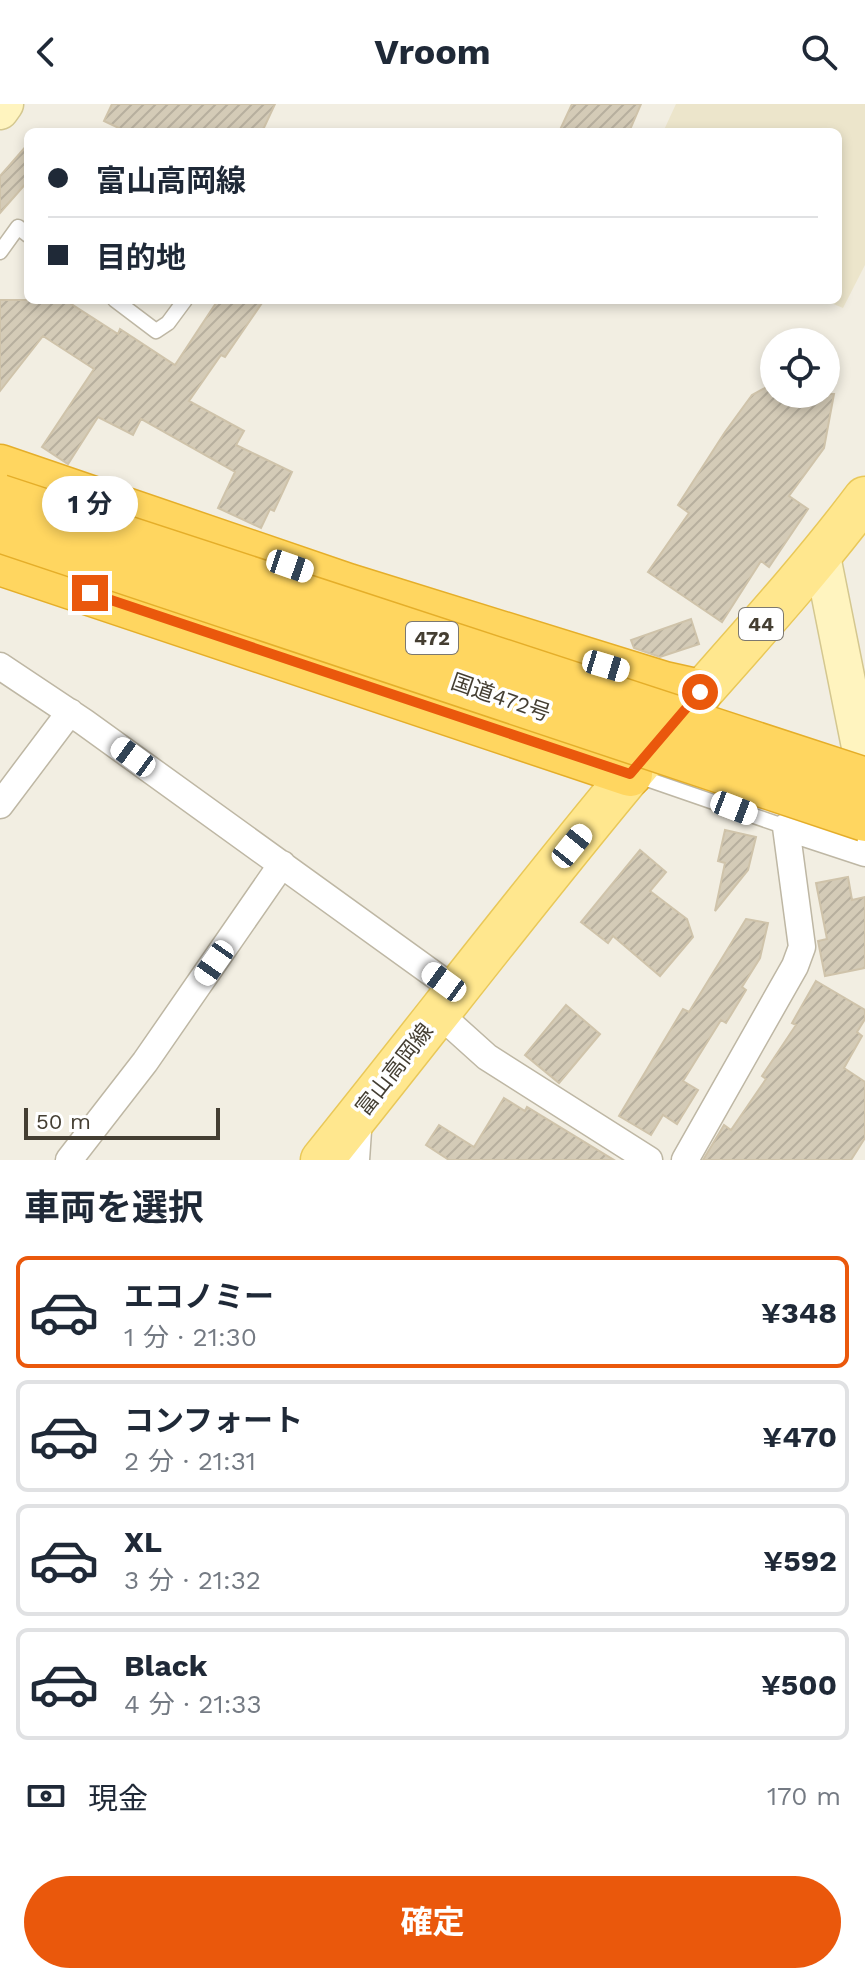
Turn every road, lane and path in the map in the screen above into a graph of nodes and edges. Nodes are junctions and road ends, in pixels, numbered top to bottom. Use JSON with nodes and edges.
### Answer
{"nodes":[{"id":1,"x":5,"y":104,"type":"edge"},
{"id":2,"x":0,"y":111,"type":"edge"},
{"id":3,"x":24,"y":232,"type":"edge"},
{"id":4,"x":0,"y":252,"type":"edge"},
{"id":5,"x":120,"y":304,"type":"edge"},
{"id":6,"x":182,"y":304,"type":"edge"},
{"id":7,"x":0,"y":467,"type":"edge"},
{"id":8,"x":0,"y":497,"type":"edge"},
{"id":9,"x":865,"y":498,"type":"edge"},
{"id":10,"x":0,"y":530,"type":"edge"},
{"id":11,"x":822,"y":556,"type":"junction"},
{"id":12,"x":0,"y":563,"type":"edge"},
{"id":13,"x":0,"y":666,"type":"edge"},
{"id":14,"x":856,"y":668,"type":"edge"},
{"id":15,"x":700,"y":692,"type":"junction"},
{"id":16,"x":70,"y":712,"type":"junction"},
{"id":17,"x":864,"y":766,"type":"edge"},
{"id":18,"x":630,"y":774,"type":"junction"},
{"id":19,"x":0,"y":805,"type":"edge"},
{"id":20,"x":865,"y":819,"type":"edge"},
{"id":21,"x":786,"y":827,"type":"junction"},
{"id":22,"x":865,"y":853,"type":"edge"},
{"id":23,"x":282,"y":864,"type":"junction"},
{"id":24,"x":446,"y":1001,"type":"junction"},
{"id":25,"x":359,"y":1114,"type":"junction"},
{"id":26,"x":69,"y":1160,"type":"edge"},
{"id":27,"x":322,"y":1160,"type":"edge"},
{"id":28,"x":356,"y":1160,"type":"edge"},
{"id":29,"x":649,"y":1160,"type":"edge"},
{"id":30,"x":685,"y":1160,"type":"edge"}],
"edges":[{"from":1,"to":2,"type":"main road"},
{"from":3,"to":4,"type":"lane"},
{"from":5,"to":6,"type":"lane"},
{"from":7,"to":15,"type":"highway"},
{"from":8,"to":17,"type":"highway","name":"国道472号","number":"472","bridge":true},
{"from":9,"to":11,"type":"main road","name":"富山高岡線","number":"44"},
{"from":10,"to":20,"type":"highway","name":"国道472号","number":"472","bridge":true},
{"from":11,"to":14,"type":"main road"},
{"from":11,"to":15,"type":"main road","name":"富山高岡線","number":"44"},
{"from":12,"to":18,"type":"highway"},
{"from":13,"to":16,"type":"street"},
{"from":14,"to":17,"type":"main road"},
{"from":15,"to":18,"type":"main road","name":"富山高岡線","number":"44"},
{"from":16,"to":19,"type":"street"},
{"from":16,"to":23,"type":"street"},
{"from":18,"to":21,"type":"lane"},
{"from":18,"to":24,"type":"main road","name":"富山高岡線","number":"44"},
{"from":21,"to":22,"type":"street"},
{"from":21,"to":30,"type":"street"},
{"from":23,"to":24,"type":"street"},
{"from":23,"to":26,"type":"street"},
{"from":24,"to":25,"type":"main road","name":"富山高岡線","number":"44"},
{"from":24,"to":29,"type":"street"},
{"from":25,"to":27,"type":"main road","name":"富山高岡線","number":"44"},
{"from":25,"to":28,"type":"street"}]}
